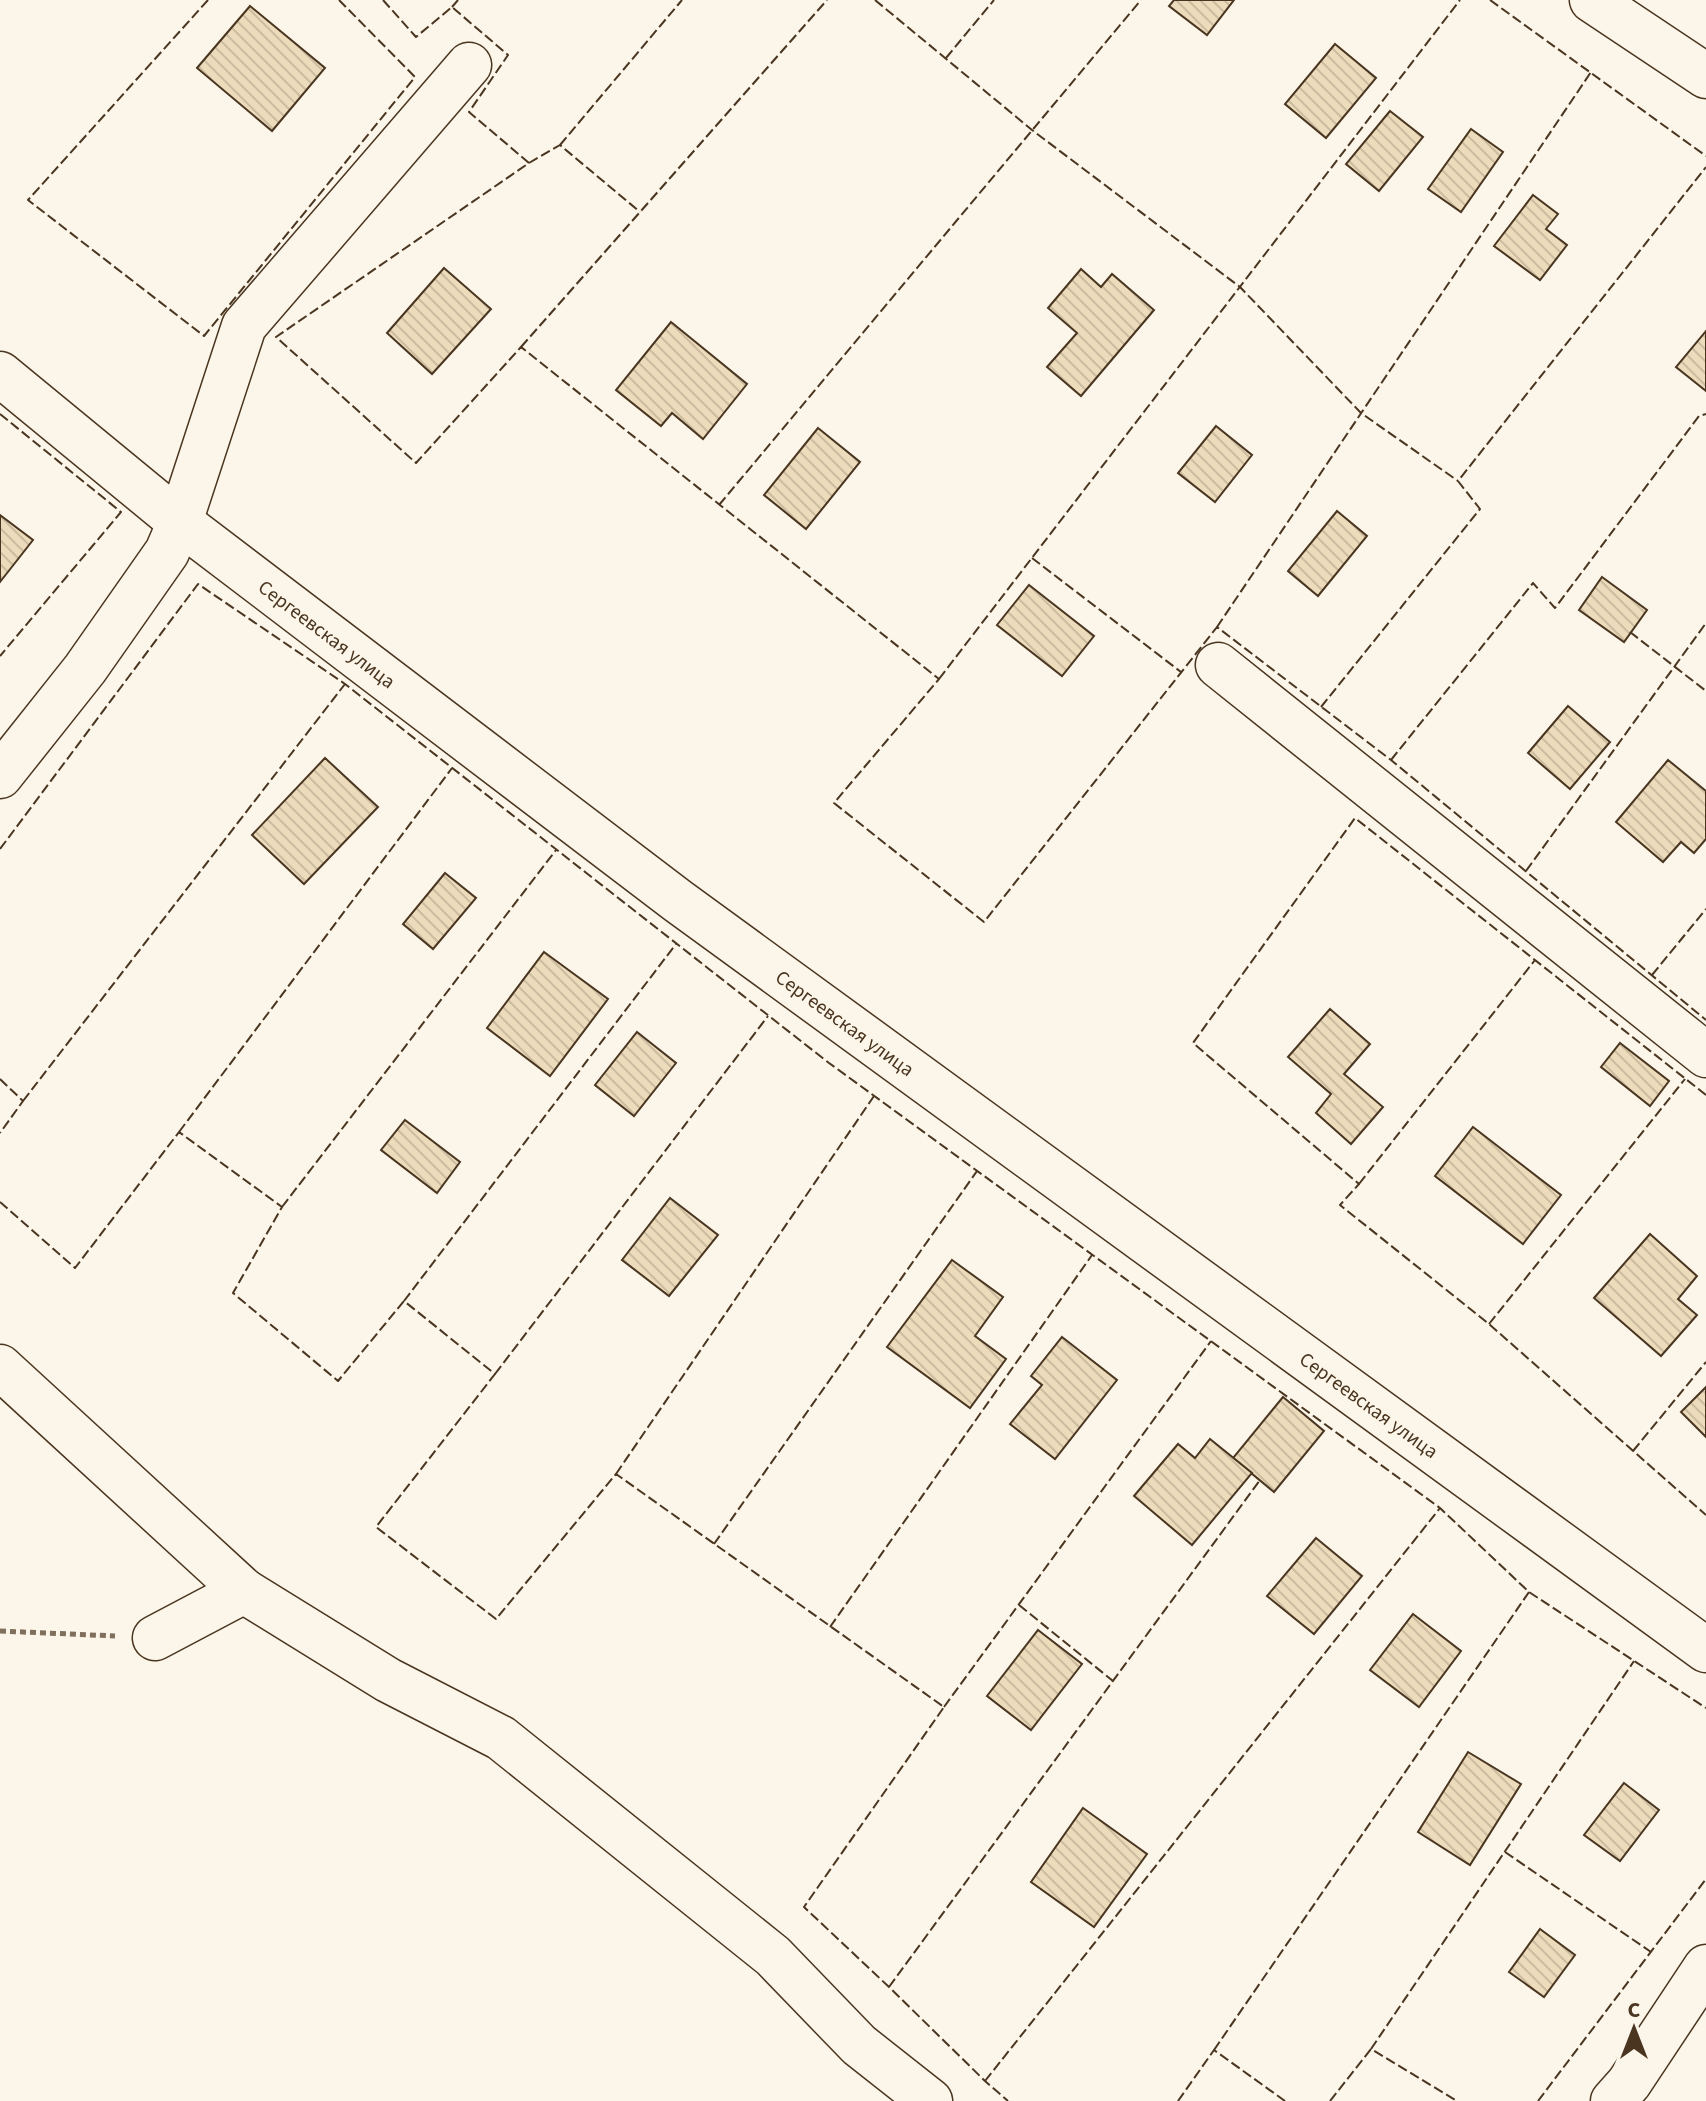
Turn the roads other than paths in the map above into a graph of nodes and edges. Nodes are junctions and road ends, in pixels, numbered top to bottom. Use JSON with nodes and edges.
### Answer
{"nodes":[{"id":1,"x":1592,"y":0,"type":"edge"},
{"id":2,"x":469,"y":65,"type":"dead end"},
{"id":3,"x":1706,"y":76,"type":"edge"},
{"id":4,"x":0,"y":374,"type":"edge"},
{"id":5,"x":180,"y":522,"type":"junction"},
{"id":6,"x":1218,"y":665,"type":"dead end"},
{"id":7,"x":0,"y":776,"type":"edge"},
{"id":8,"x":1706,"y":1055,"type":"edge"},
{"id":9,"x":0,"y":1367,"type":"edge"},
{"id":10,"x":244,"y":1591,"type":"junction"},
{"id":11,"x":155,"y":1638,"type":"road end"},
{"id":12,"x":1706,"y":1650,"type":"edge"},
{"id":13,"x":1706,"y":1967,"type":"edge"},
{"id":14,"x":930,"y":2101,"type":"edge"},
{"id":15,"x":1613,"y":2101,"type":"edge"}],
"edges":[{"from":1,"to":3,"type":"street"},
{"from":2,"to":5,"type":"street"},
{"from":4,"to":5,"type":"street","name":"Сергеевская улица"},
{"from":5,"to":7,"type":"street"},
{"from":5,"to":12,"type":"street","name":"Сергеевская улица"},
{"from":6,"to":8,"type":"street"},
{"from":9,"to":10,"type":"street"},
{"from":10,"to":11,"type":"street"},
{"from":10,"to":14,"type":"street"},
{"from":13,"to":15,"type":"street"}]}
